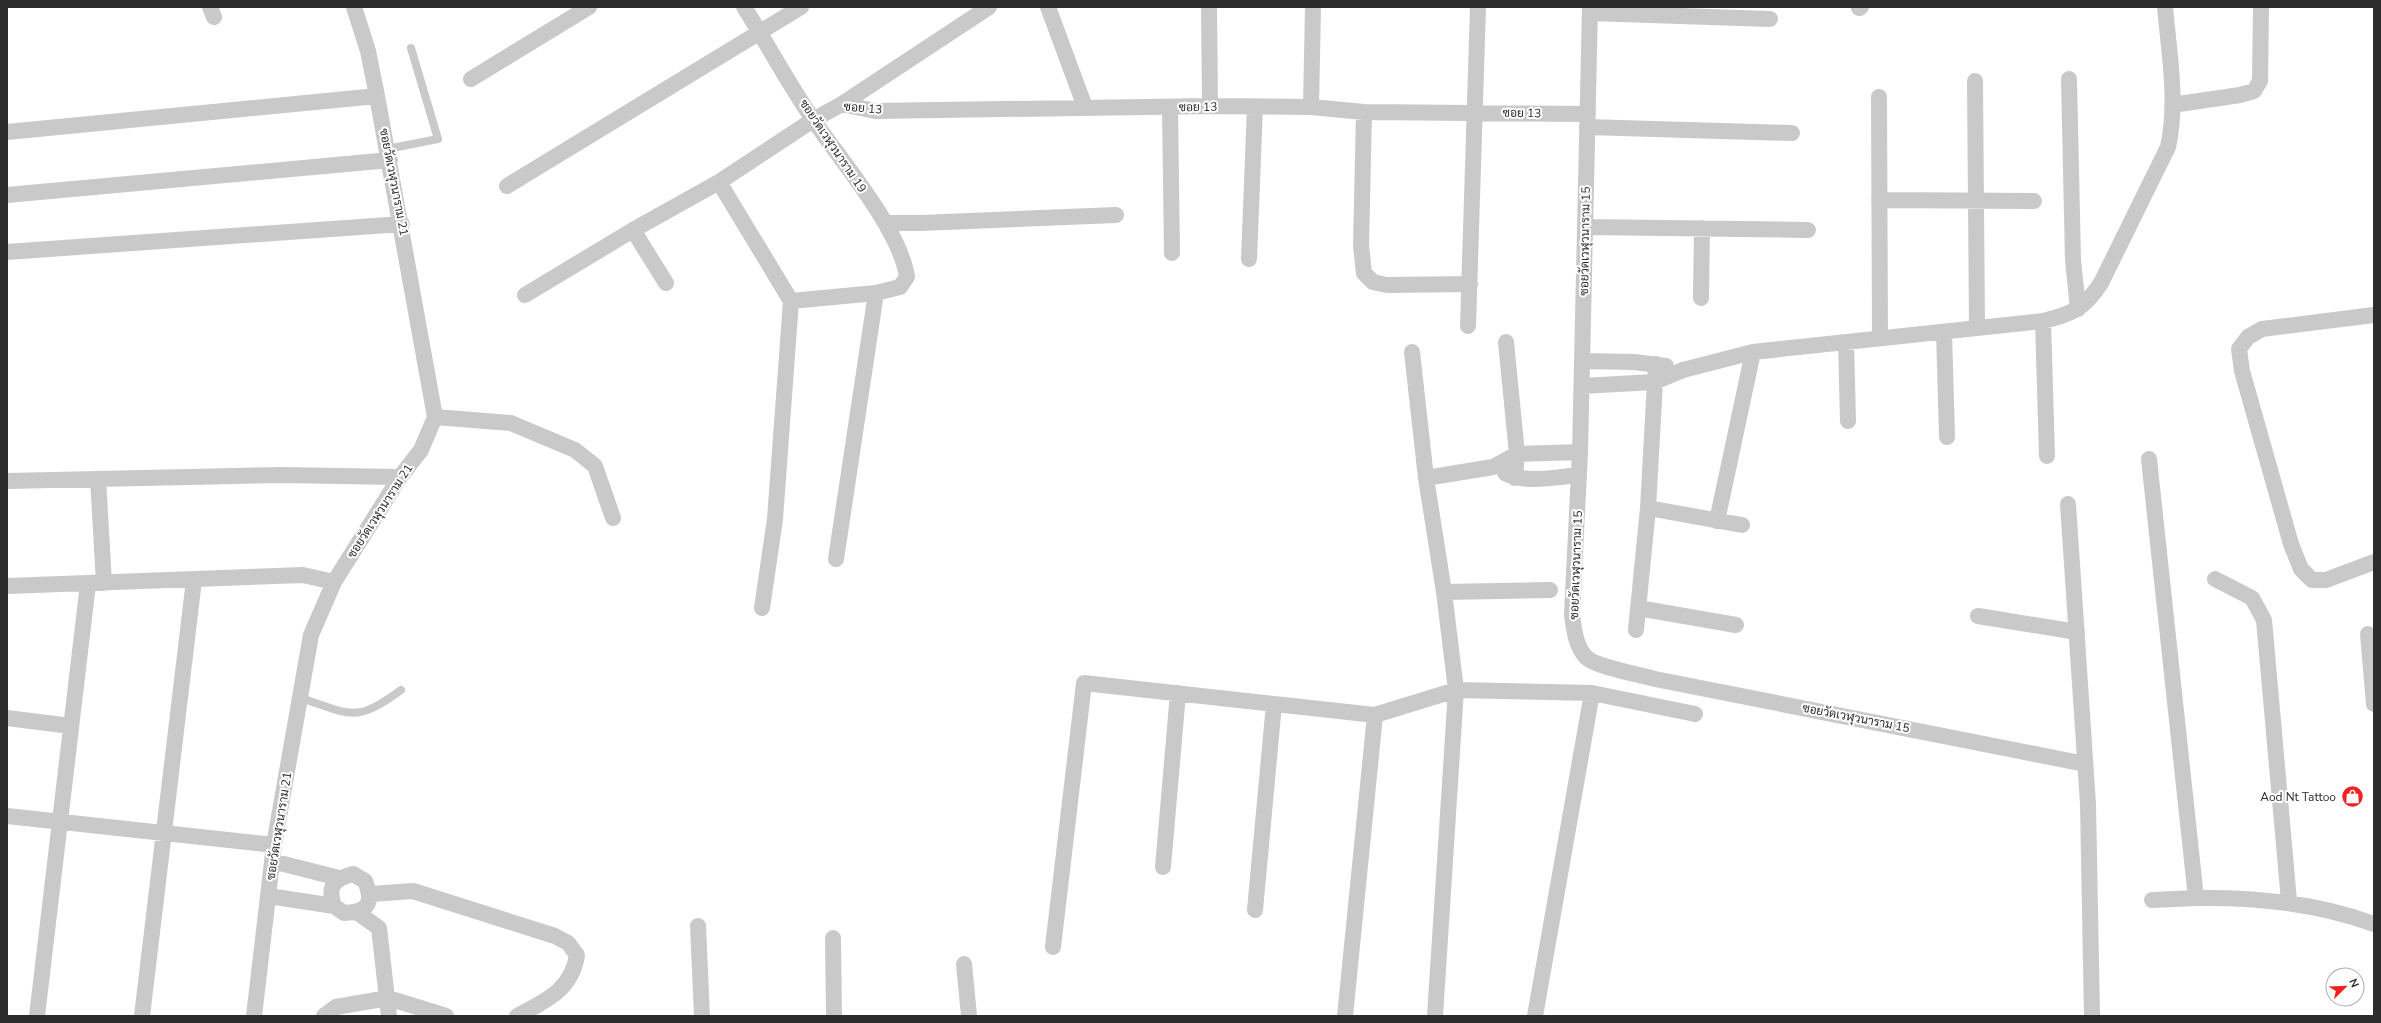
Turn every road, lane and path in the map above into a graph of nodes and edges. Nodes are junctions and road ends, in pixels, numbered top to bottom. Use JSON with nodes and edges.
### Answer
{"nodes":[{"id":1,"x":354,"y":7,"type":"edge"},
{"id":2,"x":589,"y":7,"type":"edge"},
{"id":3,"x":744,"y":7,"type":"edge"},
{"id":4,"x":801,"y":7,"type":"edge"},
{"id":5,"x":989,"y":7,"type":"edge"},
{"id":6,"x":1048,"y":7,"type":"edge"},
{"id":7,"x":1313,"y":7,"type":"edge"},
{"id":8,"x":1478,"y":7,"type":"edge"},
{"id":9,"x":2165,"y":7,"type":"edge"},
{"id":10,"x":2261,"y":7,"type":"edge"},
{"id":11,"x":1209,"y":8,"type":"dead end"},
{"id":12,"x":1590,"y":10,"type":"edge"},
{"id":13,"x":1770,"y":19,"type":"dead end"},
{"id":14,"x":761,"y":34,"type":"junction"},
{"id":15,"x":411,"y":48,"type":"dead end"},
{"id":16,"x":471,"y":79,"type":"dead end"},
{"id":17,"x":2069,"y":79,"type":"dead end"},
{"id":18,"x":1975,"y":81,"type":"dead end"},
{"id":19,"x":377,"y":96,"type":"junction"},
{"id":20,"x":1879,"y":97,"type":"dead end"},
{"id":21,"x":842,"y":104,"type":"junction"},
{"id":22,"x":1210,"y":106,"type":"junction"},
{"id":23,"x":2172,"y":106,"type":"junction"},
{"id":24,"x":1085,"y":107,"type":"junction"},
{"id":25,"x":1255,"y":107,"type":"junction"},
{"id":26,"x":1311,"y":107,"type":"junction"},
{"id":27,"x":1170,"y":108,"type":"junction"},
{"id":28,"x":1364,"y":112,"type":"junction"},
{"id":29,"x":1475,"y":112,"type":"junction"},
{"id":30,"x":813,"y":120,"type":"junction"},
{"id":31,"x":1587,"y":120,"type":"junction"},
{"id":32,"x":7,"y":132,"type":"edge"},
{"id":33,"x":1792,"y":133,"type":"dead end"},
{"id":34,"x":388,"y":154,"type":"junction"},
{"id":35,"x":719,"y":182,"type":"junction"},
{"id":36,"x":507,"y":186,"type":"dead end"},
{"id":37,"x":7,"y":195,"type":"edge"},
{"id":38,"x":1879,"y":200,"type":"junction"},
{"id":39,"x":1976,"y":201,"type":"junction"},
{"id":40,"x":2034,"y":201,"type":"dead end"},
{"id":41,"x":1116,"y":215,"type":"dead end"},
{"id":42,"x":885,"y":222,"type":"junction"},
{"id":43,"x":402,"y":224,"type":"junction"},
{"id":44,"x":1585,"y":227,"type":"junction"},
{"id":45,"x":1702,"y":228,"type":"junction"},
{"id":46,"x":633,"y":230,"type":"junction"},
{"id":47,"x":1808,"y":230,"type":"dead end"},
{"id":48,"x":7,"y":252,"type":"edge"},
{"id":49,"x":1172,"y":252,"type":"dead end"},
{"id":50,"x":1250,"y":259,"type":"dead end"},
{"id":51,"x":666,"y":283,"type":"dead end"},
{"id":52,"x":1470,"y":284,"type":"junction"},
{"id":53,"x":876,"y":293,"type":"junction"},
{"id":54,"x":525,"y":295,"type":"dead end"},
{"id":55,"x":1701,"y":298,"type":"dead end"},
{"id":56,"x":791,"y":301,"type":"junction"},
{"id":57,"x":2078,"y":309,"type":"junction"},
{"id":58,"x":2374,"y":315,"type":"edge"},
{"id":59,"x":2043,"y":321,"type":"junction"},
{"id":60,"x":1468,"y":326,"type":"dead end"},
{"id":61,"x":1977,"y":328,"type":"junction"},
{"id":62,"x":1944,"y":332,"type":"junction"},
{"id":63,"x":1880,"y":338,"type":"junction"},
{"id":64,"x":1506,"y":342,"type":"dead end"},
{"id":65,"x":1846,"y":342,"type":"junction"},
{"id":66,"x":1412,"y":352,"type":"dead end"},
{"id":67,"x":1753,"y":352,"type":"junction"},
{"id":68,"x":1582,"y":361,"type":"junction"},
{"id":69,"x":1656,"y":364,"type":"junction"},
{"id":70,"x":1683,"y":370,"type":"junction"},
{"id":71,"x":1654,"y":382,"type":"junction"},
{"id":72,"x":1582,"y":386,"type":"junction"},
{"id":73,"x":435,"y":417,"type":"junction"},
{"id":74,"x":1848,"y":421,"type":"dead end"},
{"id":75,"x":1947,"y":437,"type":"dead end"},
{"id":76,"x":1580,"y":452,"type":"junction"},
{"id":77,"x":1517,"y":454,"type":"junction"},
{"id":78,"x":2047,"y":456,"type":"dead end"},
{"id":79,"x":2149,"y":459,"type":"dead end"},
{"id":80,"x":1493,"y":467,"type":"junction"},
{"id":81,"x":1579,"y":475,"type":"junction"},
{"id":82,"x":400,"y":477,"type":"junction"},
{"id":83,"x":1426,"y":478,"type":"junction"},
{"id":84,"x":1515,"y":478,"type":"junction"},
{"id":85,"x":98,"y":479,"type":"junction"},
{"id":86,"x":7,"y":482,"type":"edge"},
{"id":87,"x":2068,"y":504,"type":"dead end"},
{"id":88,"x":1648,"y":508,"type":"junction"},
{"id":89,"x":612,"y":518,"type":"dead end"},
{"id":90,"x":1717,"y":521,"type":"junction"},
{"id":91,"x":1742,"y":525,"type":"dead end"},
{"id":92,"x":836,"y":559,"type":"dead end"},
{"id":93,"x":2374,"y":562,"type":"edge"},
{"id":94,"x":2215,"y":579,"type":"dead end"},
{"id":95,"x":194,"y":580,"type":"junction"},
{"id":96,"x":334,"y":582,"type":"junction"},
{"id":97,"x":104,"y":583,"type":"junction"},
{"id":98,"x":88,"y":584,"type":"junction"},
{"id":99,"x":7,"y":586,"type":"edge"},
{"id":100,"x":1550,"y":590,"type":"dead end"},
{"id":101,"x":1444,"y":592,"type":"junction"},
{"id":102,"x":762,"y":608,"type":"dead end"},
{"id":103,"x":1638,"y":608,"type":"junction"},
{"id":104,"x":1978,"y":616,"type":"dead end"},
{"id":105,"x":1736,"y":625,"type":"dead end"},
{"id":106,"x":1636,"y":630,"type":"dead end"},
{"id":107,"x":2077,"y":632,"type":"junction"},
{"id":108,"x":2368,"y":634,"type":"dead end"},
{"id":109,"x":401,"y":690,"type":"dead end"},
{"id":110,"x":1456,"y":690,"type":"junction"},
{"id":111,"x":1178,"y":693,"type":"junction"},
{"id":112,"x":1592,"y":693,"type":"junction"},
{"id":113,"x":301,"y":698,"type":"junction"},
{"id":114,"x":1274,"y":704,"type":"junction"},
{"id":115,"x":2374,"y":704,"type":"edge"},
{"id":116,"x":1695,"y":714,"type":"dead end"},
{"id":117,"x":1375,"y":715,"type":"junction"},
{"id":118,"x":7,"y":718,"type":"edge"},
{"id":119,"x":71,"y":726,"type":"junction"},
{"id":120,"x":2085,"y":764,"type":"junction"},
{"id":121,"x":7,"y":816,"type":"edge"},
{"id":122,"x":60,"y":822,"type":"junction"},
{"id":123,"x":164,"y":834,"type":"junction"},
{"id":124,"x":274,"y":845,"type":"junction"},
{"id":125,"x":272,"y":861,"type":"junction"},
{"id":126,"x":1163,"y":867,"type":"dead end"},
{"id":127,"x":339,"y":878,"type":"junction"},
{"id":128,"x":371,"y":894,"type":"junction"},
{"id":129,"x":269,"y":896,"type":"junction"},
{"id":130,"x":2196,"y":898,"type":"junction"},
{"id":131,"x":2152,"y":900,"type":"dead end"},
{"id":132,"x":2289,"y":901,"type":"junction"},
{"id":133,"x":334,"y":906,"type":"junction"},
{"id":134,"x":1255,"y":910,"type":"dead end"},
{"id":135,"x":358,"y":913,"type":"junction"},
{"id":136,"x":2374,"y":924,"type":"edge"},
{"id":137,"x":698,"y":926,"type":"dead end"},
{"id":138,"x":833,"y":938,"type":"dead end"},
{"id":139,"x":1054,"y":947,"type":"dead end"},
{"id":140,"x":964,"y":964,"type":"dead end"},
{"id":141,"x":388,"y":998,"type":"junction"},
{"id":142,"x":36,"y":1016,"type":"edge"},
{"id":143,"x":142,"y":1016,"type":"edge"},
{"id":144,"x":254,"y":1016,"type":"edge"},
{"id":145,"x":324,"y":1016,"type":"edge"},
{"id":146,"x":389,"y":1016,"type":"edge"},
{"id":147,"x":446,"y":1016,"type":"edge"},
{"id":148,"x":516,"y":1016,"type":"edge"},
{"id":149,"x":702,"y":1016,"type":"edge"},
{"id":150,"x":834,"y":1016,"type":"edge"},
{"id":151,"x":969,"y":1016,"type":"edge"},
{"id":152,"x":1345,"y":1016,"type":"edge"},
{"id":153,"x":1435,"y":1016,"type":"edge"},
{"id":154,"x":1535,"y":1016,"type":"edge"},
{"id":155,"x":2092,"y":1016,"type":"edge"}],
"edges":[{"from":1,"to":19,"type":"street","name":"ซอยวัดเวฬุวนาราม 21"},
{"from":2,"to":16,"type":"street"},
{"from":3,"to":14,"type":"street","name":"ซอยวัดเวฬุวนาราม 19"},
{"from":4,"to":14,"type":"street"},
{"from":5,"to":21,"type":"street"},
{"from":6,"to":24,"type":"street"},
{"from":7,"to":26,"type":"street"},
{"from":8,"to":29,"type":"street"},
{"from":9,"to":23,"type":"street"},
{"from":10,"to":23,"type":"street"},
{"from":11,"to":22,"type":"street"},
{"from":12,"to":13,"type":"street"},
{"from":12,"to":31,"type":"street","name":"ซอยวัดเวฬุวนาราม 15"},
{"from":14,"to":30,"type":"street","name":"ซอยวัดเวฬุวนาราม 19"},
{"from":14,"to":36,"type":"street"},
{"from":15,"to":34,"type":"lane"},
{"from":17,"to":57,"type":"street"},
{"from":18,"to":39,"type":"street"},
{"from":19,"to":32,"type":"street"},
{"from":19,"to":34,"type":"street","name":"ซอยวัดเวฬุวนาราม 21"},
{"from":20,"to":38,"type":"street"},
{"from":21,"to":24,"type":"street","name":"ซอย 13"},
{"from":21,"to":30,"type":"street","name":"ซอย 13"},
{"from":22,"to":25,"type":"street","name":"ซอย 13"},
{"from":22,"to":27,"type":"street","name":"ซอย 13"},
{"from":23,"to":57,"type":"street"},
{"from":24,"to":27,"type":"street","name":"ซอย 13"},
{"from":25,"to":26,"type":"street","name":"ซอย 13"},
{"from":25,"to":50,"type":"street"},
{"from":26,"to":28,"type":"street","name":"ซอย 13"},
{"from":27,"to":49,"type":"street"},
{"from":28,"to":29,"type":"street","name":"ซอย 13"},
{"from":28,"to":52,"type":"street"},
{"from":29,"to":31,"type":"street","name":"ซอย 13"},
{"from":29,"to":52,"type":"street"},
{"from":30,"to":35,"type":"street","name":"ซอย 13"},
{"from":30,"to":42,"type":"street","name":"ซอยวัดเวฬุวนาราม 19"},
{"from":31,"to":33,"type":"street","name":"ซอย 13"},
{"from":31,"to":44,"type":"street","name":"ซอยวัดเวฬุวนาราม 15"},
{"from":34,"to":37,"type":"street"},
{"from":34,"to":43,"type":"street","name":"ซอยวัดเวฬุวนาราม 21"},
{"from":35,"to":46,"type":"street","name":"ซอย 13"},
{"from":35,"to":56,"type":"street"},
{"from":38,"to":39,"type":"street"},
{"from":38,"to":63,"type":"street"},
{"from":39,"to":40,"type":"street"},
{"from":39,"to":61,"type":"street"},
{"from":41,"to":42,"type":"street"},
{"from":42,"to":53,"type":"street","name":"ซอยวัดเวฬุวนาราม 19"},
{"from":43,"to":48,"type":"street"},
{"from":43,"to":73,"type":"street","name":"ซอยวัดเวฬุวนาราม 21"},
{"from":44,"to":45,"type":"street"},
{"from":44,"to":68,"type":"street","name":"ซอยวัดเวฬุวนาราม 15"},
{"from":45,"to":47,"type":"street"},
{"from":45,"to":55,"type":"street"},
{"from":46,"to":51,"type":"street"},
{"from":46,"to":54,"type":"street","name":"ซอย 13"},
{"from":52,"to":60,"type":"street"},
{"from":53,"to":56,"type":"street"},
{"from":53,"to":92,"type":"street"},
{"from":56,"to":102,"type":"street"},
{"from":57,"to":59,"type":"street"},
{"from":58,"to":93,"type":"street"},
{"from":59,"to":61,"type":"street"},
{"from":59,"to":78,"type":"street"},
{"from":61,"to":62,"type":"street"},
{"from":62,"to":63,"type":"street"},
{"from":62,"to":75,"type":"street"},
{"from":63,"to":65,"type":"street"},
{"from":64,"to":77,"type":"street"},
{"from":65,"to":67,"type":"street"},
{"from":65,"to":74,"type":"street"},
{"from":66,"to":83,"type":"street"},
{"from":67,"to":70,"type":"street"},
{"from":67,"to":90,"type":"street"},
{"from":68,"to":69,"type":"street"},
{"from":68,"to":72,"type":"street","name":"ซอยวัดเวฬุวนาราม 15"},
{"from":69,"to":70,"type":"street"},
{"from":69,"to":71,"type":"street"},
{"from":70,"to":71,"type":"street"},
{"from":71,"to":72,"type":"street"},
{"from":71,"to":88,"type":"street"},
{"from":72,"to":76,"type":"street","name":"ซอยวัดเวฬุวนาราม 15"},
{"from":73,"to":82,"type":"street","name":"ซอยวัดเวฬุวนาราม 21"},
{"from":73,"to":89,"type":"street"},
{"from":76,"to":77,"type":"street"},
{"from":76,"to":81,"type":"street","name":"ซอยวัดเวฬุวนาราม 15"},
{"from":77,"to":80,"type":"street"},
{"from":77,"to":84,"type":"street"},
{"from":79,"to":130,"type":"street"},
{"from":80,"to":83,"type":"street"},
{"from":80,"to":84,"type":"street"},
{"from":81,"to":84,"type":"street"},
{"from":81,"to":120,"type":"street","name":"ซอยวัดเวฬุวนาราม 15"},
{"from":82,"to":85,"type":"street"},
{"from":82,"to":96,"type":"street","name":"ซอยวัดเวฬุวนาราม 21"},
{"from":83,"to":101,"type":"street"},
{"from":85,"to":86,"type":"street"},
{"from":85,"to":97,"type":"street"},
{"from":87,"to":107,"type":"street"},
{"from":88,"to":90,"type":"street"},
{"from":88,"to":103,"type":"street"},
{"from":90,"to":91,"type":"street"},
{"from":94,"to":132,"type":"street"},
{"from":95,"to":96,"type":"street"},
{"from":95,"to":97,"type":"street"},
{"from":95,"to":123,"type":"street"},
{"from":96,"to":113,"type":"street","name":"ซอยวัดเวฬุวนาราม 21"},
{"from":97,"to":98,"type":"street"},
{"from":98,"to":99,"type":"street"},
{"from":98,"to":119,"type":"street"},
{"from":100,"to":101,"type":"street"},
{"from":101,"to":110,"type":"street"},
{"from":103,"to":105,"type":"street"},
{"from":103,"to":106,"type":"street"},
{"from":104,"to":107,"type":"street"},
{"from":107,"to":120,"type":"street"},
{"from":108,"to":115,"type":"street"},
{"from":109,"to":113,"type":"lane"},
{"from":110,"to":112,"type":"street"},
{"from":110,"to":117,"type":"street"},
{"from":110,"to":153,"type":"street"},
{"from":111,"to":114,"type":"street"},
{"from":111,"to":126,"type":"street"},
{"from":111,"to":139,"type":"street"},
{"from":112,"to":116,"type":"street"},
{"from":112,"to":154,"type":"street"},
{"from":113,"to":124,"type":"street","name":"ซอยวัดเวฬุวนาราม 21"},
{"from":114,"to":117,"type":"street"},
{"from":114,"to":134,"type":"street"},
{"from":117,"to":152,"type":"street"},
{"from":118,"to":119,"type":"street"},
{"from":119,"to":122,"type":"street"},
{"from":120,"to":155,"type":"street"},
{"from":121,"to":122,"type":"street"},
{"from":122,"to":123,"type":"street"},
{"from":122,"to":142,"type":"street"},
{"from":123,"to":124,"type":"street"},
{"from":123,"to":143,"type":"street"},
{"from":124,"to":125,"type":"street","name":"ซอยวัดเวฬุวนาราม 21"},
{"from":125,"to":127,"type":"street"},
{"from":125,"to":129,"type":"street","name":"ซอยวัดเวฬุวนาราม 21"},
{"from":127,"to":128,"type":"street"},
{"from":127,"to":133,"type":"street"},
{"from":128,"to":135,"type":"street"},
{"from":128,"to":148,"type":"street"},
{"from":129,"to":133,"type":"street"},
{"from":129,"to":144,"type":"street","name":"ซอยวัดเวฬุวนาราม 21"},
{"from":130,"to":131,"type":"street"},
{"from":130,"to":132,"type":"street"},
{"from":132,"to":136,"type":"street"},
{"from":133,"to":135,"type":"street"},
{"from":135,"to":141,"type":"street"},
{"from":137,"to":149,"type":"street"},
{"from":138,"to":150,"type":"street"},
{"from":140,"to":151,"type":"street"},
{"from":141,"to":145,"type":"street"},
{"from":141,"to":146,"type":"street"},
{"from":141,"to":147,"type":"street"}]}
